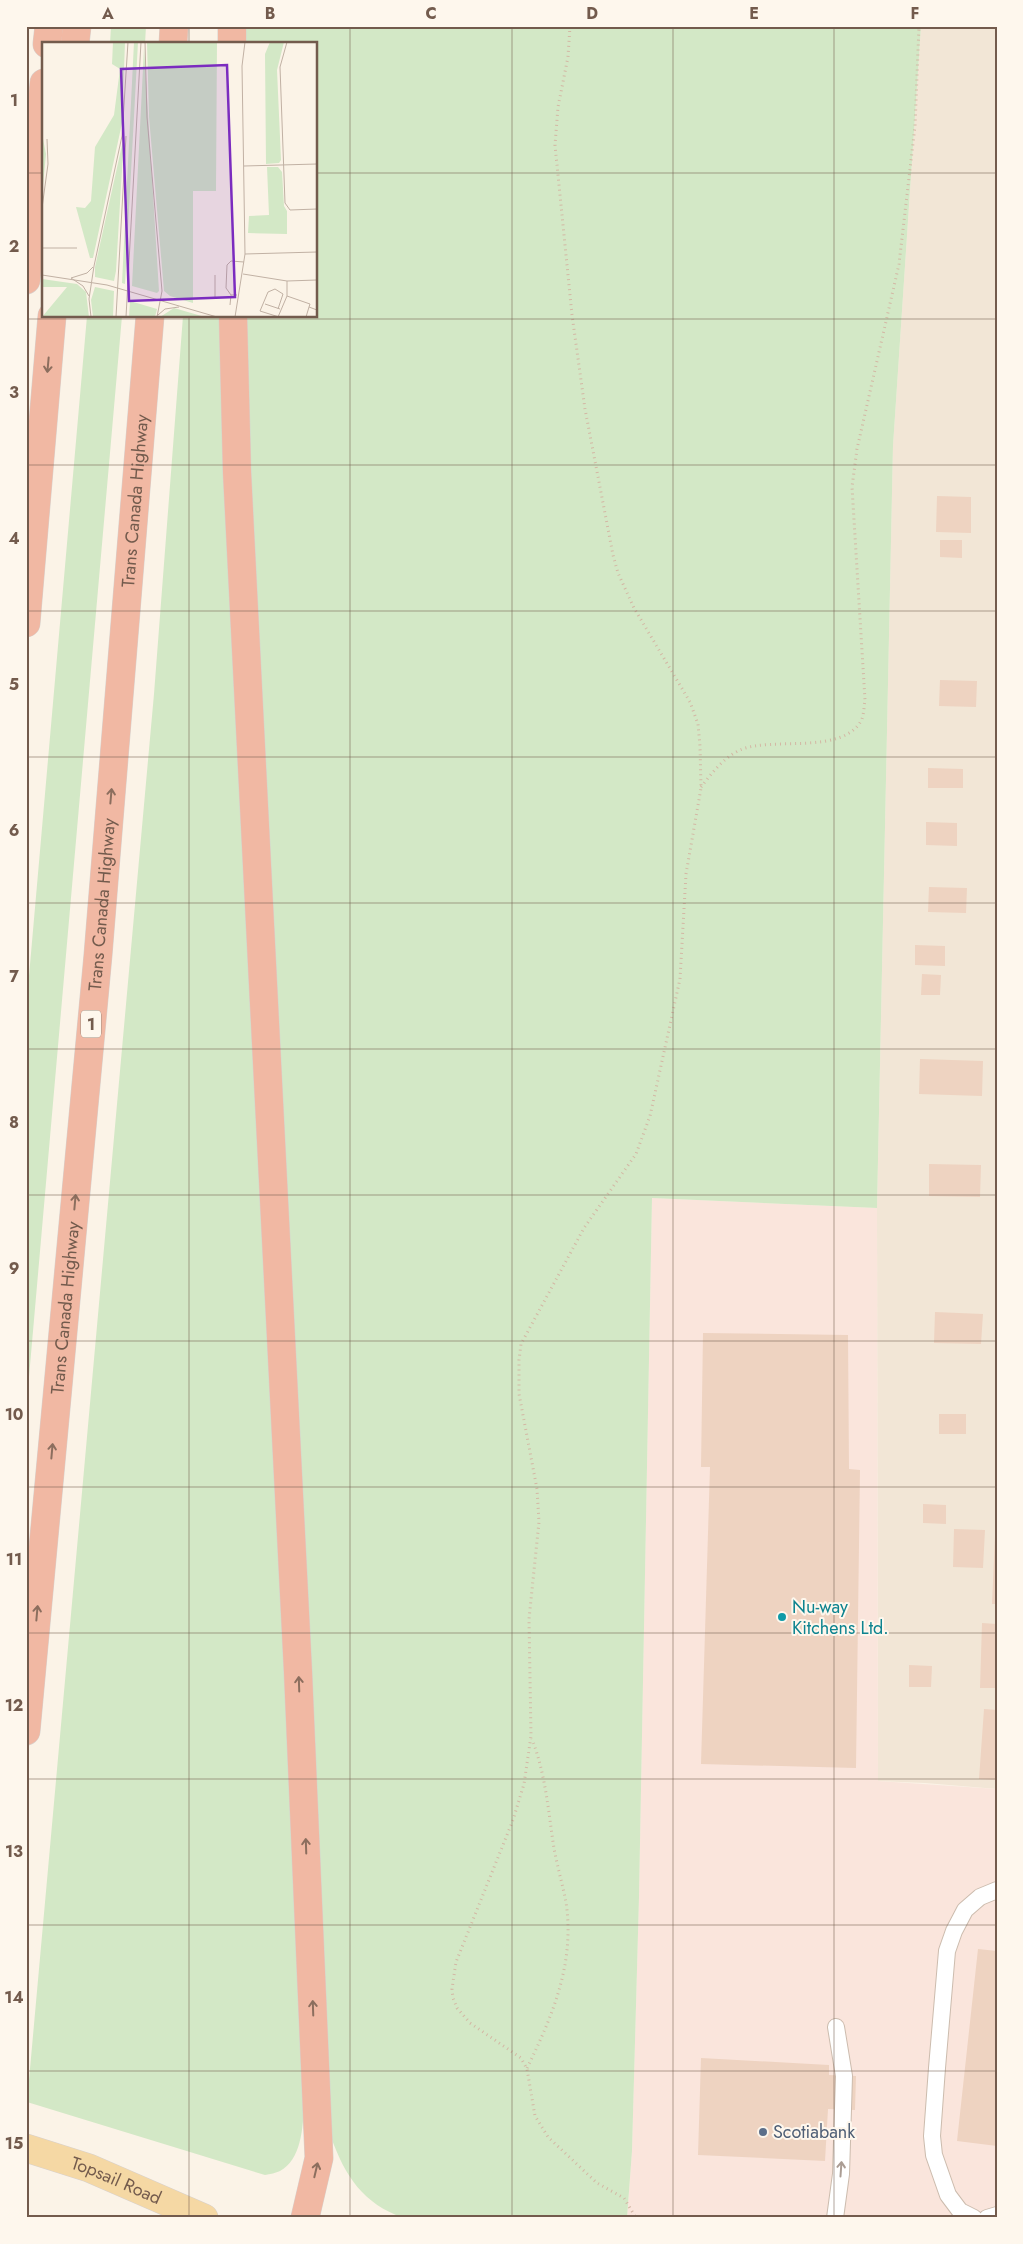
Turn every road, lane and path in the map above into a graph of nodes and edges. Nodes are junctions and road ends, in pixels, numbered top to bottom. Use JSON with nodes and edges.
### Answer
{"nodes":[{"id":1,"x":49,"y":26,"type":"edge"},
{"id":2,"x":77,"y":26,"type":"edge"},
{"id":3,"x":174,"y":26,"type":"edge"},
{"id":4,"x":232,"y":26,"type":"edge"},
{"id":5,"x":570,"y":26,"type":"edge"},
{"id":6,"x":919,"y":26,"type":"edge"},
{"id":7,"x":47,"y":42,"type":"edge"},
{"id":8,"x":75,"y":42,"type":"edge"},
{"id":9,"x":172,"y":42,"type":"edge"},
{"id":10,"x":232,"y":42,"type":"edge"},
{"id":11,"x":42,"y":104,"type":"edge"},
{"id":12,"x":26,"y":280,"type":"edge"},
{"id":13,"x":52,"y":318,"type":"edge"},
{"id":14,"x":150,"y":318,"type":"edge"},
{"id":15,"x":233,"y":318,"type":"edge"},
{"id":16,"x":26,"y":623,"type":"edge"},
{"id":17,"x":701,"y":788,"type":"junction"},
{"id":18,"x":26,"y":1731,"type":"edge"},
{"id":19,"x":531,"y":1736,"type":"junction"},
{"id":20,"x":997,"y":1890,"type":"edge"},
{"id":21,"x":836,"y":2027,"type":"dead end"},
{"id":22,"x":527,"y":2069,"type":"junction"},
{"id":23,"x":26,"y":2148,"type":"edge"},
{"id":24,"x":997,"y":2215,"type":"edge"},
{"id":25,"x":204,"y":2218,"type":"edge"},
{"id":26,"x":305,"y":2218,"type":"edge"},
{"id":27,"x":636,"y":2218,"type":"edge"},
{"id":28,"x":835,"y":2218,"type":"edge"},
{"id":29,"x":974,"y":2218,"type":"edge"},
{"id":30,"x":987,"y":2218,"type":"edge"}],
"edges":[{"from":1,"to":7,"type":"highway"},
{"from":2,"to":8,"type":"highway"},
{"from":3,"to":9,"type":"highway"},
{"from":4,"to":10,"type":"highway"},
{"from":5,"to":17,"type":"path"},
{"from":6,"to":17,"type":"path"},
{"from":11,"to":12,"type":"highway"},
{"from":13,"to":16,"type":"highway","one_way":true},
{"from":18,"to":14,"type":"highway","name":"Trans Canada Highway","number":"1","one_way":true},
{"from":26,"to":15,"type":"highway","one_way":true},
{"from":17,"to":19,"type":"path"},
{"from":19,"to":22,"type":"path"},
{"from":19,"to":22,"type":"path"},
{"from":20,"to":29,"type":"lane"},
{"from":28,"to":21,"type":"lane","one_way":true},
{"from":22,"to":27,"type":"path"},
{"from":23,"to":25,"type":"main road","name":"Topsail Road"},
{"from":24,"to":30,"type":"lane"}]}
